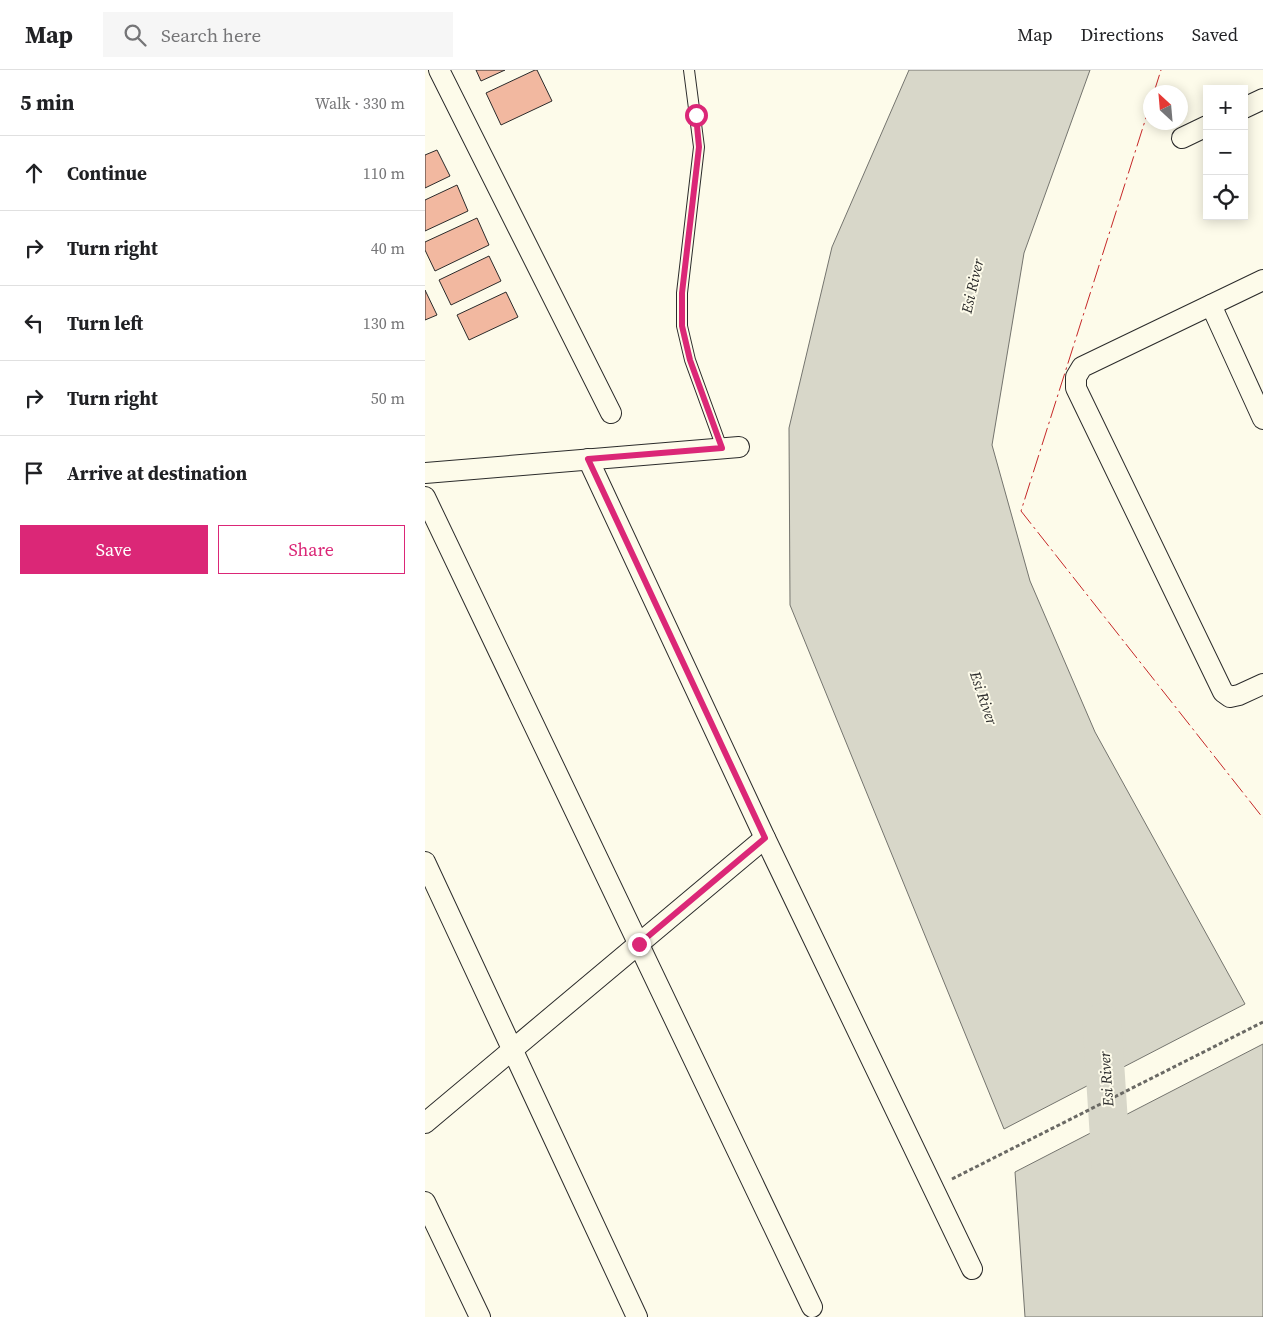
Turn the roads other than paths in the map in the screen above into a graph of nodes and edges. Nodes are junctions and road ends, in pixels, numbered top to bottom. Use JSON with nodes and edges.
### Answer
{"nodes":[{"id":1,"x":689,"y":70,"type":"edge"},
{"id":2,"x":435,"y":74,"type":"edge"},
{"id":3,"x":1263,"y":99,"type":"edge"},
{"id":4,"x":1248,"y":106,"type":"edge"},
{"id":5,"x":1203,"y":128,"type":"edge"},
{"id":6,"x":1182,"y":138,"type":"dead end"},
{"id":7,"x":1263,"y":280,"type":"edge"},
{"id":8,"x":1211,"y":305,"type":"junction"},
{"id":9,"x":611,"y":413,"type":"dead end"},
{"id":10,"x":1263,"y":419,"type":"edge"},
{"id":11,"x":730,"y":448,"type":"joint"},
{"id":12,"x":588,"y":459,"type":"junction"},
{"id":13,"x":425,"y":473,"type":"edge"},
{"id":14,"x":425,"y":497,"type":"edge"},
{"id":15,"x":1263,"y":684,"type":"edge"},
{"id":16,"x":765,"y":838,"type":"junction"},
{"id":17,"x":425,"y":862,"type":"edge"},
{"id":18,"x":639,"y":944,"type":"junction"},
{"id":19,"x":513,"y":1050,"type":"junction"},
{"id":20,"x":425,"y":1124,"type":"edge"},
{"id":21,"x":425,"y":1202,"type":"edge"},
{"id":22,"x":972,"y":1269,"type":"dead end"},
{"id":23,"x":813,"y":1307,"type":"dead end"},
{"id":24,"x":480,"y":1317,"type":"edge"},
{"id":25,"x":637,"y":1317,"type":"edge"}],
"edges":[{"from":1,"to":11,"type":"lane"},
{"from":2,"to":9,"type":"street"},
{"from":3,"to":4,"type":"street"},
{"from":5,"to":6,"type":"street"},
{"from":7,"to":8,"type":"street"},
{"from":8,"to":10,"type":"street"},
{"from":8,"to":15,"type":"street"},
{"from":11,"to":12,"type":"street"},
{"from":12,"to":13,"type":"street"},
{"from":12,"to":16,"type":"street"},
{"from":14,"to":18,"type":"street"},
{"from":16,"to":18,"type":"street"},
{"from":16,"to":22,"type":"street"},
{"from":17,"to":19,"type":"street"},
{"from":18,"to":19,"type":"street"},
{"from":18,"to":23,"type":"street"},
{"from":19,"to":20,"type":"street"},
{"from":19,"to":25,"type":"street"},
{"from":21,"to":24,"type":"street"}]}
